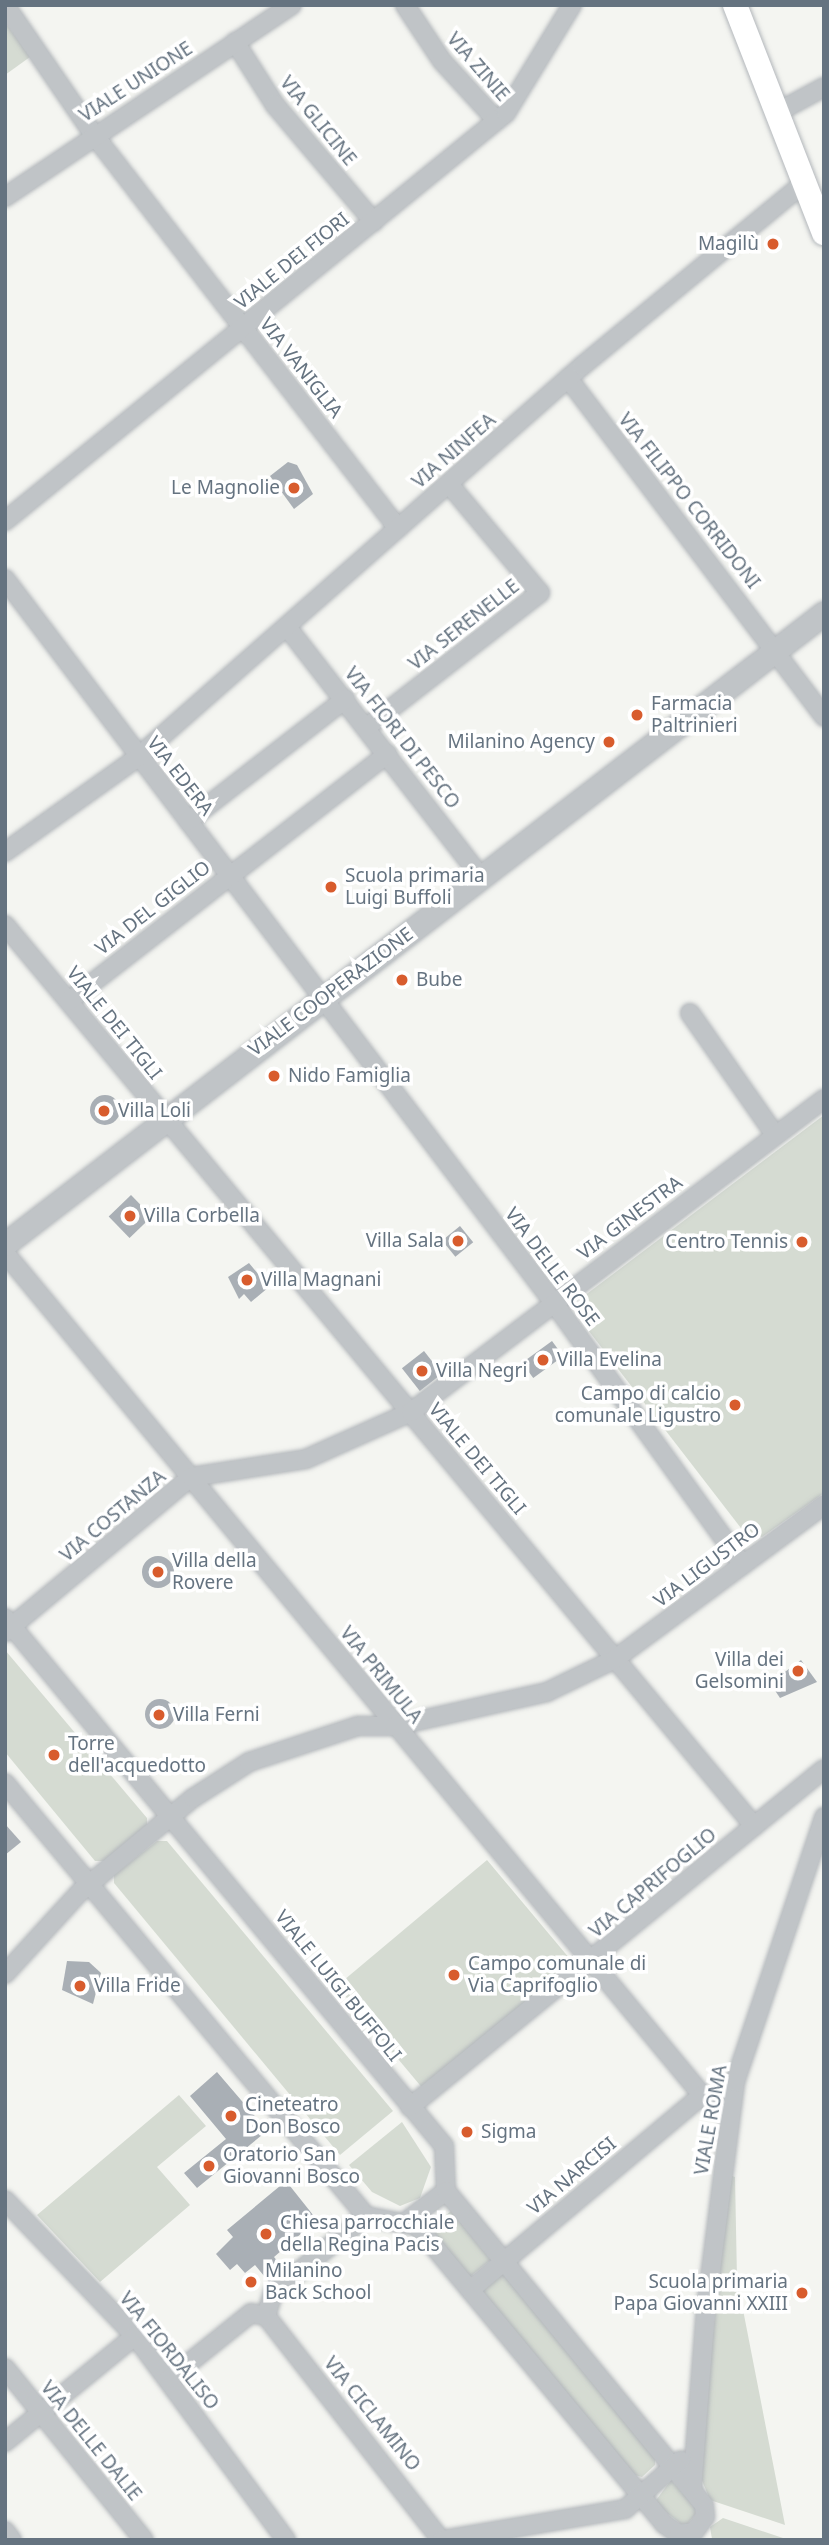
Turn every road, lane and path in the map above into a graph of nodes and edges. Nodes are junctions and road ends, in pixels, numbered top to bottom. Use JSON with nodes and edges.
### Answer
{"nodes":[{"id":1,"x":5,"y":5,"type":"edge"},
{"id":2,"x":292,"y":5,"type":"edge"},
{"id":3,"x":405,"y":5,"type":"edge"},
{"id":4,"x":572,"y":5,"type":"edge"},
{"id":5,"x":736,"y":5,"type":"edge"},
{"id":6,"x":235,"y":42,"type":"junction"},
{"id":7,"x":824,"y":87,"type":"edge"},
{"id":8,"x":776,"y":113,"type":"junction"},
{"id":9,"x":497,"y":121,"type":"junction"},
{"id":10,"x":94,"y":135,"type":"junction"},
{"id":11,"x":804,"y":183,"type":"junction"},
{"id":12,"x":5,"y":197,"type":"edge"},
{"id":13,"x":374,"y":222,"type":"junction"},
{"id":14,"x":824,"y":233,"type":"edge"},
{"id":15,"x":243,"y":327,"type":"junction"},
{"id":16,"x":568,"y":378,"type":"junction"},
{"id":17,"x":449,"y":484,"type":"junction"},
{"id":18,"x":5,"y":521,"type":"edge"},
{"id":19,"x":398,"y":528,"type":"junction"},
{"id":20,"x":5,"y":579,"type":"edge"},
{"id":21,"x":824,"y":613,"type":"edge"},
{"id":22,"x":287,"y":627,"type":"junction"},
{"id":23,"x":778,"y":649,"type":"junction"},
{"id":24,"x":345,"y":699,"type":"junction"},
{"id":25,"x":824,"y":717,"type":"edge"},
{"id":26,"x":367,"y":727,"type":"junction"},
{"id":27,"x":388,"y":754,"type":"junction"},
{"id":28,"x":138,"y":757,"type":"junction"},
{"id":29,"x":188,"y":821,"type":"junction"},
{"id":30,"x":5,"y":852,"type":"edge"},
{"id":31,"x":229,"y":875,"type":"junction"},
{"id":32,"x":481,"y":877,"type":"junction"},
{"id":33,"x":5,"y":925,"type":"edge"},
{"id":34,"x":323,"y":998,"type":"junction"},
{"id":35,"x":69,"y":1001,"type":"junction"},
{"id":36,"x":690,"y":1013,"type":"dead end"},
{"id":37,"x":824,"y":1099,"type":"edge"},
{"id":38,"x":166,"y":1119,"type":"junction"},
{"id":39,"x":775,"y":1135,"type":"junction"},
{"id":40,"x":5,"y":1244,"type":"edge"},
{"id":41,"x":5,"y":1253,"type":"edge"},
{"id":42,"x":554,"y":1303,"type":"junction"},
{"id":43,"x":411,"y":1412,"type":"junction"},
{"id":44,"x":191,"y":1477,"type":"junction"},
{"id":45,"x":824,"y":1505,"type":"edge"},
{"id":46,"x":743,"y":1565,"type":"junction"},
{"id":47,"x":7,"y":1625,"type":"edge"},
{"id":48,"x":615,"y":1659,"type":"junction"},
{"id":49,"x":395,"y":1726,"type":"junction"},
{"id":50,"x":824,"y":1769,"type":"edge"},
{"id":51,"x":5,"y":1783,"type":"edge"},
{"id":52,"x":172,"y":1817,"type":"junction"},
{"id":53,"x":824,"y":1817,"type":"edge"},
{"id":54,"x":754,"y":1826,"type":"junction"},
{"id":55,"x":90,"y":1885,"type":"junction"},
{"id":56,"x":595,"y":1960,"type":"junction"},
{"id":57,"x":5,"y":1974,"type":"edge"},
{"id":58,"x":702,"y":2095,"type":"junction"},
{"id":59,"x":410,"y":2107,"type":"junction"},
{"id":60,"x":729,"y":2117,"type":"junction"},
{"id":61,"x":446,"y":2190,"type":"junction"},
{"id":62,"x":5,"y":2200,"type":"edge"},
{"id":63,"x":366,"y":2216,"type":"junction"},
{"id":64,"x":404,"y":2223,"type":"junction"},
{"id":65,"x":502,"y":2263,"type":"junction"},
{"id":66,"x":470,"y":2290,"type":"junction"},
{"id":67,"x":266,"y":2316,"type":"junction"},
{"id":68,"x":135,"y":2336,"type":"junction"},
{"id":69,"x":5,"y":2368,"type":"edge"},
{"id":70,"x":169,"y":2379,"type":"junction"},
{"id":71,"x":41,"y":2412,"type":"junction"},
{"id":72,"x":5,"y":2442,"type":"edge"},
{"id":73,"x":692,"y":2442,"type":"junction"},
{"id":74,"x":674,"y":2469,"type":"junction"},
{"id":75,"x":692,"y":2490,"type":"junction"},
{"id":76,"x":640,"y":2497,"type":"junction"},
{"id":77,"x":5,"y":2531,"type":"edge"},
{"id":78,"x":696,"y":2536,"type":"edge"},
{"id":79,"x":12,"y":2540,"type":"edge"},
{"id":80,"x":144,"y":2540,"type":"edge"},
{"id":81,"x":286,"y":2540,"type":"edge"},
{"id":82,"x":442,"y":2540,"type":"edge"}],
"edges":[{"from":1,"to":10,"type":"street","name":"VIA VANIGLIA"},
{"from":2,"to":6,"type":"street","name":"VIALE UNIONE"},
{"from":3,"to":9,"type":"street","name":"VIA ZINIE"},
{"from":4,"to":9,"type":"street","name":"VIALE DEI FIORI"},
{"from":5,"to":8,"type":"main road"},
{"from":6,"to":10,"type":"street","name":"VIALE UNIONE"},
{"from":6,"to":13,"type":"street","name":"VIA GLICINE"},
{"from":7,"to":8,"type":"street"},
{"from":8,"to":11,"type":"main road"},
{"from":9,"to":13,"type":"street","name":"VIALE DEI FIORI"},
{"from":10,"to":12,"type":"street","name":"VIALE UNIONE"},
{"from":10,"to":15,"type":"street","name":"VIA VANIGLIA"},
{"from":11,"to":14,"type":"main road"},
{"from":11,"to":16,"type":"street","name":"VIA NINFEA"},
{"from":13,"to":15,"type":"street","name":"VIALE DEI FIORI"},
{"from":15,"to":18,"type":"street","name":"VIALE DEI FIORI"},
{"from":15,"to":19,"type":"street","name":"VIA VANIGLIA"},
{"from":16,"to":17,"type":"street","name":"VIA NINFEA"},
{"from":16,"to":23,"type":"street","name":"VIA FILIPPO CORRIDONI"},
{"from":17,"to":19,"type":"street","name":"VIA NINFEA"},
{"from":17,"to":26,"type":"street","name":"VIA SERENELLE"},
{"from":19,"to":22,"type":"street","name":"VIA NINFEA"},
{"from":20,"to":28,"type":"street","name":"VIA EDERA"},
{"from":21,"to":23,"type":"street","name":"VIALE COOPERAZIONE"},
{"from":22,"to":24,"type":"street","name":"VIA FIORI DI PESCO"},
{"from":22,"to":28,"type":"street","name":"VIA NINFEA"},
{"from":23,"to":25,"type":"street","name":"VIA FILIPPO CORRIDONI"},
{"from":23,"to":32,"type":"street","name":"VIALE COOPERAZIONE"},
{"from":24,"to":26,"type":"street","name":"VIA FIORI DI PESCO"},
{"from":24,"to":29,"type":"street"},
{"from":26,"to":27,"type":"street","name":"VIA FIORI DI PESCO"},
{"from":27,"to":31,"type":"street","name":"VIA DEL GIGLIO"},
{"from":27,"to":32,"type":"street","name":"VIA FIORI DI PESCO"},
{"from":28,"to":29,"type":"street","name":"VIA EDERA"},
{"from":28,"to":30,"type":"street","name":"VIA NINFEA"},
{"from":29,"to":31,"type":"street","name":"VIA EDERA"},
{"from":31,"to":34,"type":"street","name":"VIA EDERA"},
{"from":31,"to":35,"type":"street","name":"VIA DEL GIGLIO"},
{"from":32,"to":34,"type":"street","name":"VIALE COOPERAZIONE"},
{"from":33,"to":35,"type":"street","name":"VIALE DEI TIGLI"},
{"from":34,"to":38,"type":"street","name":"VIALE COOPERAZIONE"},
{"from":34,"to":42,"type":"street","name":"VIA DELLE ROSE"},
{"from":35,"to":38,"type":"street","name":"VIALE DEI TIGLI"},
{"from":36,"to":39,"type":"street"},
{"from":37,"to":39,"type":"street","name":"VIA GINESTRA"},
{"from":38,"to":40,"type":"street","name":"VIALE COOPERAZIONE"},
{"from":38,"to":43,"type":"street","name":"VIALE DEI TIGLI"},
{"from":39,"to":42,"type":"street","name":"VIA GINESTRA"},
{"from":41,"to":44,"type":"street","name":"VIA PRIMULA"},
{"from":42,"to":43,"type":"street","name":"VIA GINESTRA"},
{"from":42,"to":46,"type":"street","name":"VIA DELLE ROSE"},
{"from":43,"to":44,"type":"street","name":"VIA COSTANZA"},
{"from":43,"to":48,"type":"street","name":"VIALE DEI TIGLI"},
{"from":44,"to":47,"type":"street","name":"VIA COSTANZA"},
{"from":44,"to":49,"type":"street","name":"VIA PRIMULA"},
{"from":45,"to":46,"type":"street","name":"VIA LIGUSTRO"},
{"from":46,"to":48,"type":"street","name":"VIA LIGUSTRO"},
{"from":47,"to":52,"type":"street","name":"VIALE LUIGI BUFFOLI"},
{"from":48,"to":49,"type":"street","name":"VIA LIGUSTRO"},
{"from":48,"to":54,"type":"street","name":"VIALE DEI TIGLI"},
{"from":49,"to":52,"type":"street","name":"VIA LIGUSTRO"},
{"from":49,"to":56,"type":"street","name":"VIA PRIMULA"},
{"from":50,"to":54,"type":"street","name":"VIA CAPRIFOGLIO"},
{"from":51,"to":55,"type":"street"},
{"from":52,"to":55,"type":"street"},
{"from":52,"to":59,"type":"street","name":"VIALE LUIGI BUFFOLI"},
{"from":53,"to":60,"type":"street","name":"VIALE ROMA"},
{"from":54,"to":56,"type":"street","name":"VIA CAPRIFOGLIO"},
{"from":55,"to":57,"type":"street"},
{"from":55,"to":63,"type":"street"},
{"from":56,"to":58,"type":"street","name":"VIA PRIMULA"},
{"from":56,"to":59,"type":"street","name":"VIA CAPRIFOGLIO"},
{"from":58,"to":60,"type":"street","name":"VIA PRIMULA"},
{"from":58,"to":65,"type":"street","name":"VIA NARCISI"},
{"from":59,"to":61,"type":"street","name":"VIALE LUIGI BUFFOLI"},
{"from":60,"to":73,"type":"street","name":"VIALE ROMA"},
{"from":61,"to":64,"type":"street"},
{"from":61,"to":65,"type":"street"},
{"from":62,"to":68,"type":"street","name":"VIA FIORDALISO"},
{"from":63,"to":64,"type":"street"},
{"from":63,"to":67,"type":"street"},
{"from":64,"to":66,"type":"street"},
{"from":65,"to":66,"type":"street","name":"VIA NARCISI"},
{"from":65,"to":74,"type":"street"},
{"from":66,"to":76,"type":"street"},
{"from":67,"to":70,"type":"street"},
{"from":67,"to":82,"type":"street","name":"VIA CICLAMINO"},
{"from":68,"to":70,"type":"street","name":"VIA FIORDALISO"},
{"from":68,"to":71,"type":"street"},
{"from":69,"to":71,"type":"street","name":"VIA DELLE DALIE"},
{"from":70,"to":81,"type":"street","name":"VIA FIORDALISO"},
{"from":71,"to":72,"type":"street"},
{"from":71,"to":80,"type":"street","name":"VIA DELLE DALIE"},
{"from":73,"to":74,"type":"street","name":"VIALE ROMA"},
{"from":73,"to":75,"type":"street","name":"VIALE ROMA"},
{"from":74,"to":75,"type":"street"},
{"from":74,"to":76,"type":"street","name":"VIALE ROMA"},
{"from":75,"to":78,"type":"street"},
{"from":76,"to":78,"type":"street"},
{"from":76,"to":82,"type":"street","name":"VIALE ROMA"},
{"from":77,"to":79,"type":"street"}]}
